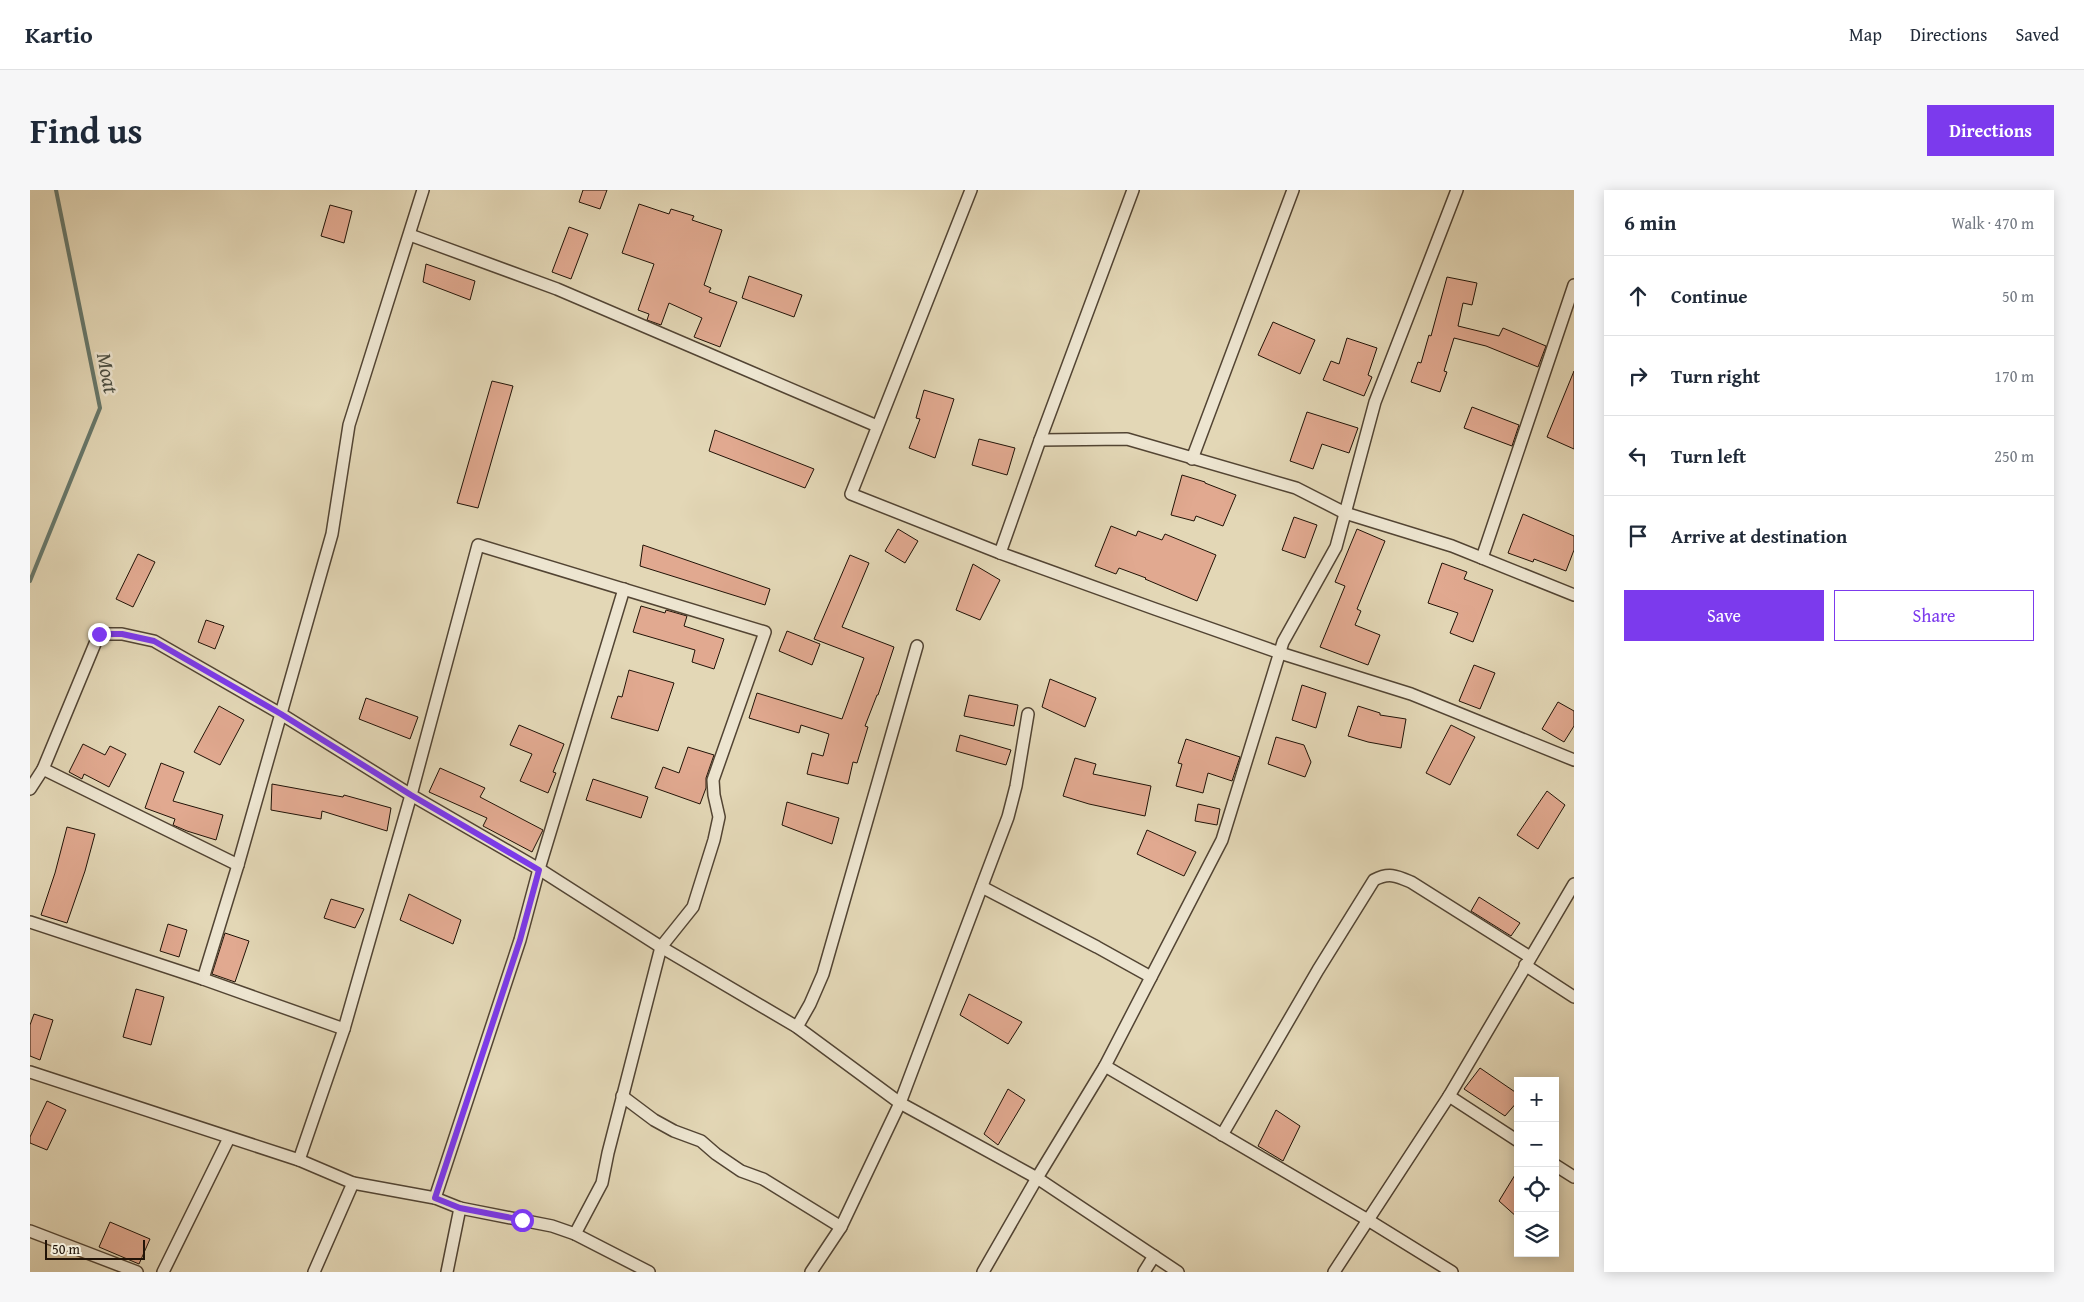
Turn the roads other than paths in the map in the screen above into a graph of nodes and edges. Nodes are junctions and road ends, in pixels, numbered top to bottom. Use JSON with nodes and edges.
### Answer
{"nodes":[{"id":1,"x":423,"y":190,"type":"edge"},
{"id":2,"x":971,"y":190,"type":"edge"},
{"id":3,"x":1133,"y":190,"type":"edge"},
{"id":4,"x":1293,"y":190,"type":"edge"},
{"id":5,"x":1457,"y":190,"type":"edge"},
{"id":6,"x":410,"y":234,"type":"junction"},
{"id":7,"x":1574,"y":285,"type":"edge"},
{"id":8,"x":878,"y":426,"type":"junction"},
{"id":9,"x":1040,"y":440,"type":"junction"},
{"id":10,"x":1192,"y":459,"type":"junction"},
{"id":11,"x":1345,"y":513,"type":"junction"},
{"id":12,"x":1000,"y":552,"type":"junction"},
{"id":13,"x":1482,"y":558,"type":"junction"},
{"id":14,"x":624,"y":589,"type":"junction"},
{"id":15,"x":1574,"y":595,"type":"edge"},
{"id":16,"x":917,"y":646,"type":"dead end"},
{"id":17,"x":1280,"y":653,"type":"junction"},
{"id":18,"x":281,"y":714,"type":"junction"},
{"id":19,"x":1028,"y":714,"type":"dead end"},
{"id":20,"x":1574,"y":760,"type":"edge"},
{"id":21,"x":43,"y":769,"type":"junction"},
{"id":22,"x":30,"y":789,"type":"edge"},
{"id":23,"x":411,"y":795,"type":"junction"},
{"id":24,"x":238,"y":866,"type":"junction"},
{"id":25,"x":539,"y":870,"type":"junction"},
{"id":26,"x":1574,"y":884,"type":"edge"},
{"id":27,"x":982,"y":887,"type":"junction"},
{"id":28,"x":30,"y":922,"type":"edge"},
{"id":29,"x":661,"y":947,"type":"junction"},
{"id":30,"x":1527,"y":961,"type":"junction"},
{"id":31,"x":1151,"y":977,"type":"junction"},
{"id":32,"x":203,"y":979,"type":"junction"},
{"id":33,"x":1574,"y":997,"type":"edge"},
{"id":34,"x":797,"y":1027,"type":"junction"},
{"id":35,"x":344,"y":1028,"type":"junction"},
{"id":36,"x":1105,"y":1066,"type":"junction"},
{"id":37,"x":30,"y":1072,"type":"edge"},
{"id":38,"x":622,"y":1096,"type":"junction"},
{"id":39,"x":1449,"y":1096,"type":"junction"},
{"id":40,"x":900,"y":1103,"type":"junction"},
{"id":41,"x":1222,"y":1135,"type":"junction"},
{"id":42,"x":1514,"y":1137,"type":"edge"},
{"id":43,"x":229,"y":1138,"type":"junction"},
{"id":44,"x":299,"y":1160,"type":"junction"},
{"id":45,"x":1558,"y":1167,"type":"edge"},
{"id":46,"x":1574,"y":1177,"type":"edge"},
{"id":47,"x":1037,"y":1178,"type":"junction"},
{"id":48,"x":354,"y":1183,"type":"junction"},
{"id":49,"x":435,"y":1198,"type":"junction"},
{"id":50,"x":460,"y":1208,"type":"junction"},
{"id":51,"x":1368,"y":1220,"type":"junction"},
{"id":52,"x":841,"y":1227,"type":"junction"},
{"id":53,"x":30,"y":1231,"type":"edge"},
{"id":54,"x":575,"y":1234,"type":"junction"},
{"id":55,"x":1154,"y":1256,"type":"junction"},
{"id":56,"x":136,"y":1272,"type":"edge"},
{"id":57,"x":163,"y":1272,"type":"edge"},
{"id":58,"x":314,"y":1272,"type":"edge"},
{"id":59,"x":447,"y":1272,"type":"edge"},
{"id":60,"x":649,"y":1272,"type":"edge"},
{"id":61,"x":812,"y":1272,"type":"edge"},
{"id":62,"x":984,"y":1272,"type":"edge"},
{"id":63,"x":1144,"y":1272,"type":"edge"},
{"id":64,"x":1178,"y":1272,"type":"edge"},
{"id":65,"x":1334,"y":1272,"type":"edge"},
{"id":66,"x":1452,"y":1272,"type":"edge"}],
"edges":[{"from":1,"to":6,"type":"street"},
{"from":2,"to":8,"type":"street"},
{"from":3,"to":9,"type":"street"},
{"from":4,"to":10,"type":"street"},
{"from":5,"to":11,"type":"street"},
{"from":6,"to":8,"type":"street"},
{"from":6,"to":18,"type":"street"},
{"from":7,"to":13,"type":"street"},
{"from":8,"to":12,"type":"street"},
{"from":9,"to":10,"type":"street"},
{"from":9,"to":12,"type":"street"},
{"from":10,"to":11,"type":"street"},
{"from":11,"to":13,"type":"street"},
{"from":11,"to":17,"type":"street"},
{"from":12,"to":17,"type":"street"},
{"from":13,"to":15,"type":"street"},
{"from":14,"to":23,"type":"street"},
{"from":14,"to":25,"type":"street"},
{"from":14,"to":29,"type":"street"},
{"from":16,"to":34,"type":"street"},
{"from":17,"to":20,"type":"street"},
{"from":17,"to":31,"type":"street"},
{"from":18,"to":21,"type":"street"},
{"from":18,"to":23,"type":"street"},
{"from":18,"to":24,"type":"street"},
{"from":19,"to":27,"type":"street"},
{"from":21,"to":22,"type":"street"},
{"from":21,"to":24,"type":"street"},
{"from":23,"to":25,"type":"street"},
{"from":23,"to":35,"type":"street"},
{"from":24,"to":32,"type":"street"},
{"from":25,"to":29,"type":"street"},
{"from":25,"to":49,"type":"street"},
{"from":26,"to":30,"type":"street"},
{"from":27,"to":31,"type":"street"},
{"from":27,"to":40,"type":"street"},
{"from":28,"to":32,"type":"street"},
{"from":29,"to":34,"type":"street"},
{"from":29,"to":38,"type":"street"},
{"from":30,"to":33,"type":"street"},
{"from":30,"to":39,"type":"street"},
{"from":30,"to":41,"type":"street"},
{"from":31,"to":36,"type":"street"},
{"from":32,"to":35,"type":"street"},
{"from":34,"to":40,"type":"street"},
{"from":35,"to":44,"type":"street"},
{"from":36,"to":41,"type":"street"},
{"from":36,"to":47,"type":"street"},
{"from":37,"to":43,"type":"street"},
{"from":38,"to":52,"type":"street"},
{"from":38,"to":54,"type":"street"},
{"from":39,"to":42,"type":"street"},
{"from":39,"to":51,"type":"street"},
{"from":40,"to":47,"type":"street"},
{"from":40,"to":52,"type":"street"},
{"from":41,"to":51,"type":"street"},
{"from":43,"to":44,"type":"street"},
{"from":43,"to":57,"type":"street"},
{"from":44,"to":48,"type":"street"},
{"from":45,"to":46,"type":"street"},
{"from":47,"to":55,"type":"street"},
{"from":47,"to":62,"type":"street"},
{"from":48,"to":49,"type":"street"},
{"from":48,"to":58,"type":"street"},
{"from":49,"to":50,"type":"street"},
{"from":50,"to":54,"type":"street"},
{"from":50,"to":59,"type":"street"},
{"from":51,"to":65,"type":"street"},
{"from":51,"to":66,"type":"street"},
{"from":52,"to":61,"type":"street"},
{"from":53,"to":56,"type":"street"},
{"from":54,"to":60,"type":"street"},
{"from":55,"to":63,"type":"street"},
{"from":55,"to":64,"type":"street"}]}
